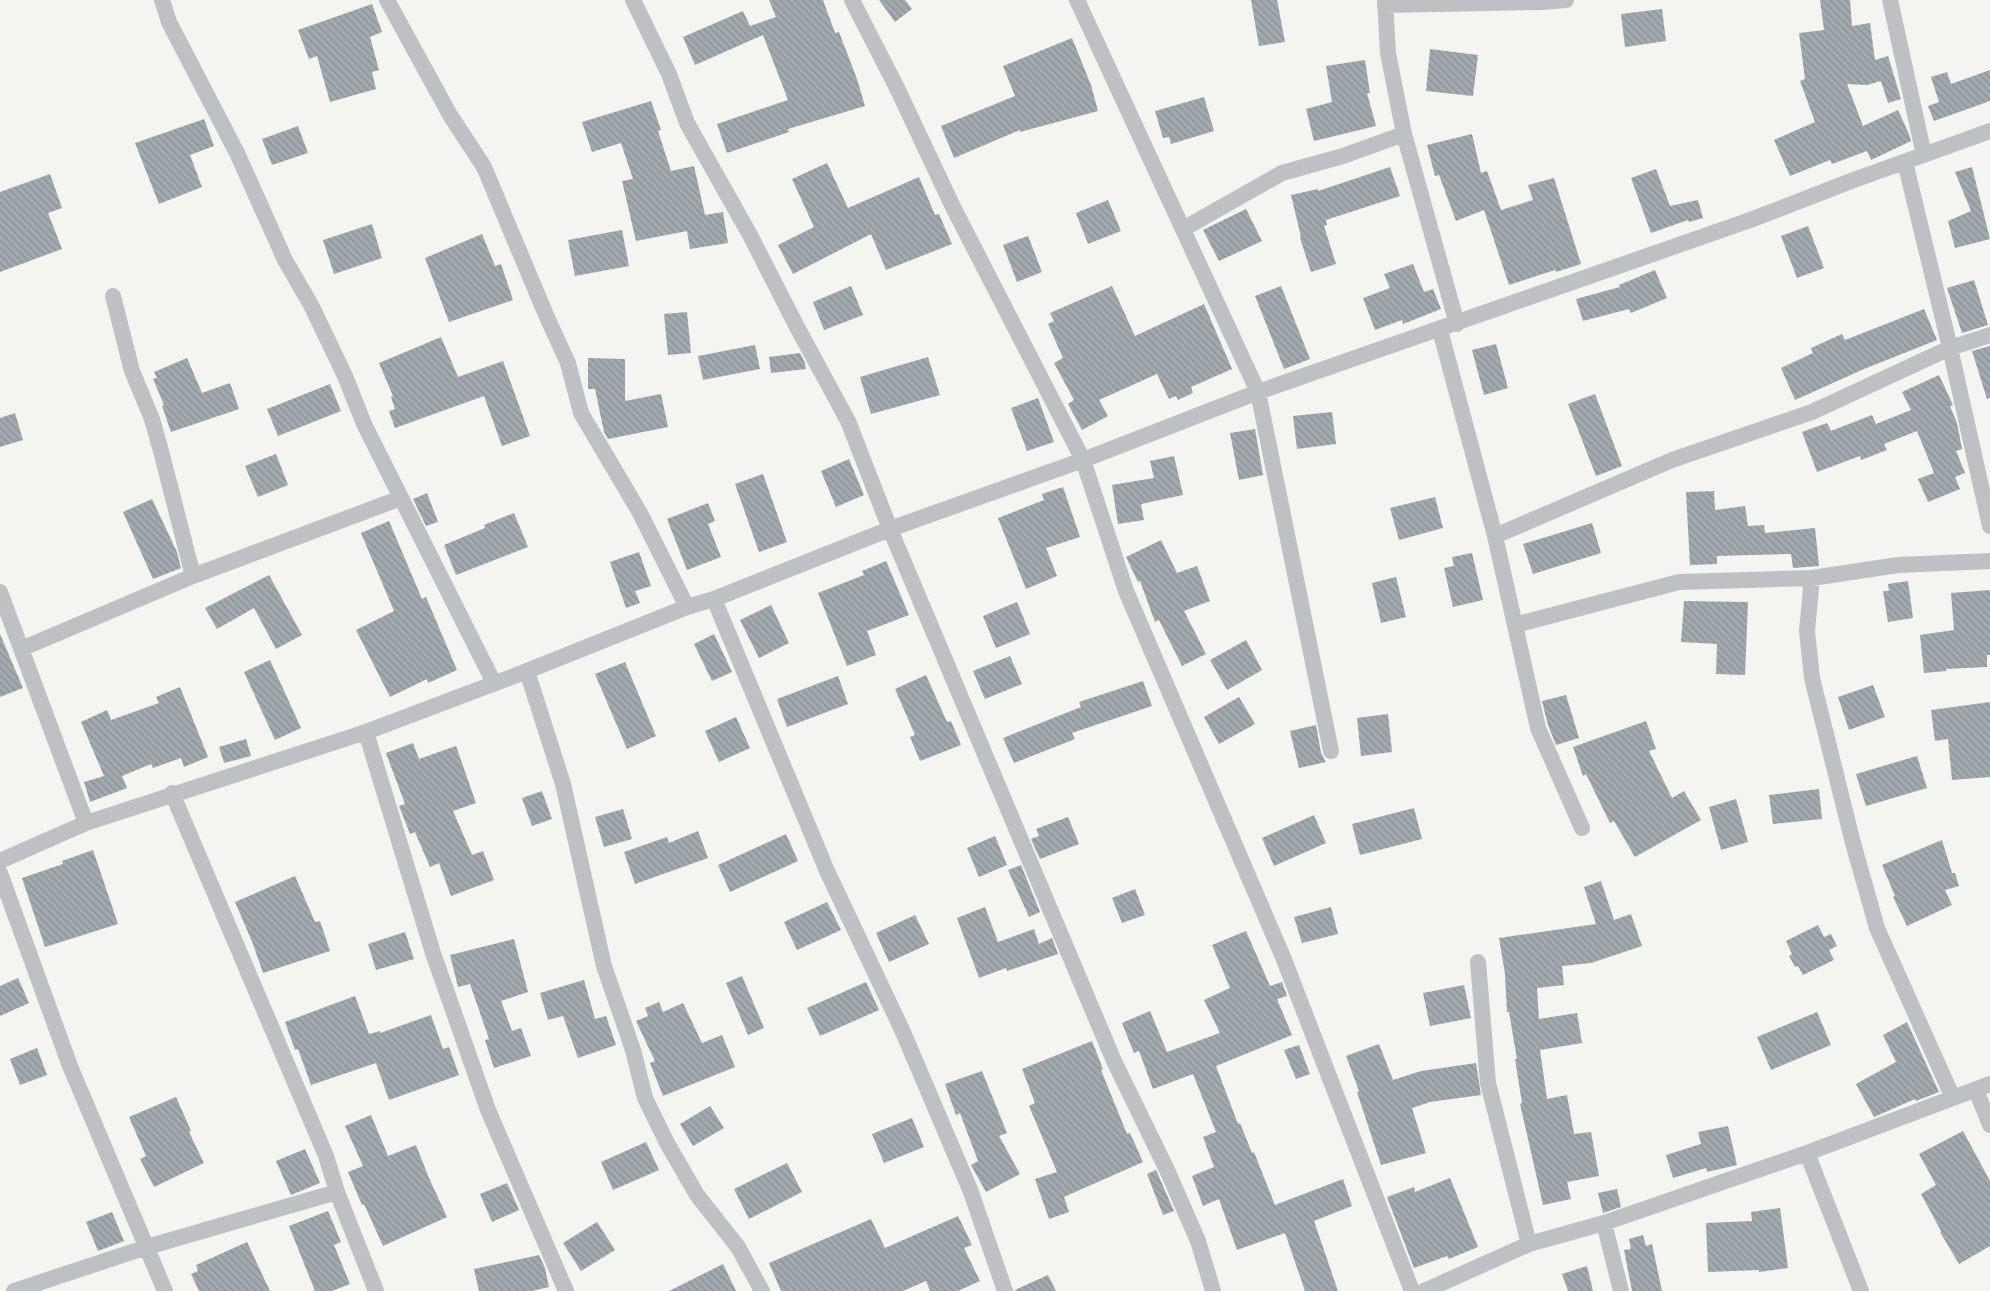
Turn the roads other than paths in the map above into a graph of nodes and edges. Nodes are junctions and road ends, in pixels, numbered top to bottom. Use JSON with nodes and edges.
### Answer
{"nodes":[{"id":1,"x":162,"y":0,"type":"edge"},
{"id":2,"x":387,"y":0,"type":"edge"},
{"id":3,"x":633,"y":0,"type":"edge"},
{"id":4,"x":852,"y":0,"type":"edge"},
{"id":5,"x":1077,"y":0,"type":"edge"},
{"id":6,"x":1566,"y":0,"type":"edge"},
{"id":7,"x":1890,"y":0,"type":"edge"},
{"id":8,"x":1385,"y":2,"type":"edge"},
{"id":9,"x":1990,"y":131,"type":"edge"},
{"id":10,"x":1404,"y":134,"type":"junction"},
{"id":11,"x":1924,"y":155,"type":"junction"},
{"id":12,"x":1905,"y":162,"type":"junction"},
{"id":13,"x":1183,"y":229,"type":"junction"},
{"id":14,"x":113,"y":296,"type":"dead end"},
{"id":15,"x":1457,"y":324,"type":"junction"},
{"id":16,"x":1440,"y":330,"type":"junction"},
{"id":17,"x":1990,"y":335,"type":"edge"},
{"id":18,"x":1950,"y":348,"type":"junction"},
{"id":19,"x":1258,"y":392,"type":"junction"},
{"id":20,"x":1083,"y":460,"type":"junction"},
{"id":21,"x":401,"y":498,"type":"junction"},
{"id":22,"x":1990,"y":526,"type":"edge"},
{"id":23,"x":890,"y":529,"type":"junction"},
{"id":24,"x":1495,"y":536,"type":"junction"},
{"id":25,"x":1990,"y":561,"type":"edge"},
{"id":26,"x":193,"y":576,"type":"junction"},
{"id":27,"x":1812,"y":578,"type":"junction"},
{"id":28,"x":0,"y":592,"type":"edge"},
{"id":29,"x":714,"y":599,"type":"junction"},
{"id":30,"x":687,"y":607,"type":"junction"},
{"id":31,"x":1515,"y":625,"type":"junction"},
{"id":32,"x":21,"y":649,"type":"junction"},
{"id":33,"x":527,"y":671,"type":"junction"},
{"id":34,"x":494,"y":684,"type":"junction"},
{"id":35,"x":366,"y":732,"type":"junction"},
{"id":36,"x":1331,"y":751,"type":"dead end"},
{"id":37,"x":172,"y":793,"type":"junction"},
{"id":38,"x":86,"y":823,"type":"junction"},
{"id":39,"x":1582,"y":828,"type":"dead end"},
{"id":40,"x":0,"y":861,"type":"edge"},
{"id":41,"x":0,"y":873,"type":"edge"},
{"id":42,"x":1478,"y":962,"type":"dead end"},
{"id":43,"x":1983,"y":1087,"type":"edge"},
{"id":44,"x":1953,"y":1098,"type":"junction"},
{"id":45,"x":1990,"y":1125,"type":"edge"},
{"id":46,"x":1807,"y":1154,"type":"junction"},
{"id":47,"x":337,"y":1192,"type":"junction"},
{"id":48,"x":1604,"y":1223,"type":"junction"},
{"id":49,"x":1529,"y":1244,"type":"junction"},
{"id":50,"x":147,"y":1247,"type":"junction"},
{"id":51,"x":14,"y":1291,"type":"edge"},
{"id":52,"x":165,"y":1291,"type":"edge"},
{"id":53,"x":376,"y":1291,"type":"edge"},
{"id":54,"x":566,"y":1291,"type":"edge"},
{"id":55,"x":762,"y":1291,"type":"edge"},
{"id":56,"x":1005,"y":1291,"type":"edge"},
{"id":57,"x":1213,"y":1291,"type":"edge"},
{"id":58,"x":1412,"y":1291,"type":"edge"},
{"id":59,"x":1424,"y":1291,"type":"edge"},
{"id":60,"x":1621,"y":1291,"type":"edge"},
{"id":61,"x":1861,"y":1291,"type":"edge"}],
"edges":[{"from":1,"to":21,"type":"street"},
{"from":2,"to":30,"type":"street"},
{"from":3,"to":23,"type":"street"},
{"from":4,"to":20,"type":"street"},
{"from":5,"to":13,"type":"street"},
{"from":6,"to":8,"type":"street"},
{"from":7,"to":11,"type":"street"},
{"from":8,"to":10,"type":"street"},
{"from":9,"to":11,"type":"street"},
{"from":10,"to":13,"type":"street"},
{"from":10,"to":15,"type":"street"},
{"from":11,"to":12,"type":"street"},
{"from":12,"to":15,"type":"street"},
{"from":12,"to":18,"type":"street"},
{"from":13,"to":19,"type":"street"},
{"from":14,"to":26,"type":"street"},
{"from":15,"to":16,"type":"street"},
{"from":16,"to":19,"type":"street"},
{"from":16,"to":24,"type":"street"},
{"from":17,"to":18,"type":"street"},
{"from":18,"to":22,"type":"street"},
{"from":18,"to":24,"type":"street"},
{"from":19,"to":20,"type":"street"},
{"from":19,"to":36,"type":"street"},
{"from":20,"to":23,"type":"street"},
{"from":20,"to":58,"type":"street"},
{"from":21,"to":26,"type":"street"},
{"from":21,"to":34,"type":"street"},
{"from":23,"to":29,"type":"street"},
{"from":23,"to":57,"type":"street"},
{"from":24,"to":31,"type":"street"},
{"from":25,"to":27,"type":"street"},
{"from":26,"to":32,"type":"street"},
{"from":27,"to":31,"type":"street"},
{"from":27,"to":44,"type":"street"},
{"from":28,"to":32,"type":"street"},
{"from":29,"to":30,"type":"street"},
{"from":29,"to":56,"type":"street"},
{"from":30,"to":33,"type":"street"},
{"from":31,"to":39,"type":"street"},
{"from":32,"to":38,"type":"street"},
{"from":33,"to":34,"type":"street"},
{"from":33,"to":55,"type":"street"},
{"from":34,"to":35,"type":"street"},
{"from":35,"to":37,"type":"street"},
{"from":35,"to":54,"type":"street"},
{"from":37,"to":38,"type":"street"},
{"from":37,"to":47,"type":"street"},
{"from":38,"to":40,"type":"street"},
{"from":41,"to":50,"type":"street"},
{"from":42,"to":49,"type":"street"},
{"from":43,"to":44,"type":"street"},
{"from":43,"to":45,"type":"street"},
{"from":44,"to":46,"type":"street"},
{"from":46,"to":48,"type":"street"},
{"from":46,"to":61,"type":"street"},
{"from":47,"to":50,"type":"street"},
{"from":47,"to":53,"type":"street"},
{"from":48,"to":49,"type":"street"},
{"from":48,"to":60,"type":"street"},
{"from":49,"to":59,"type":"street"},
{"from":50,"to":51,"type":"street"},
{"from":50,"to":52,"type":"street"}]}
